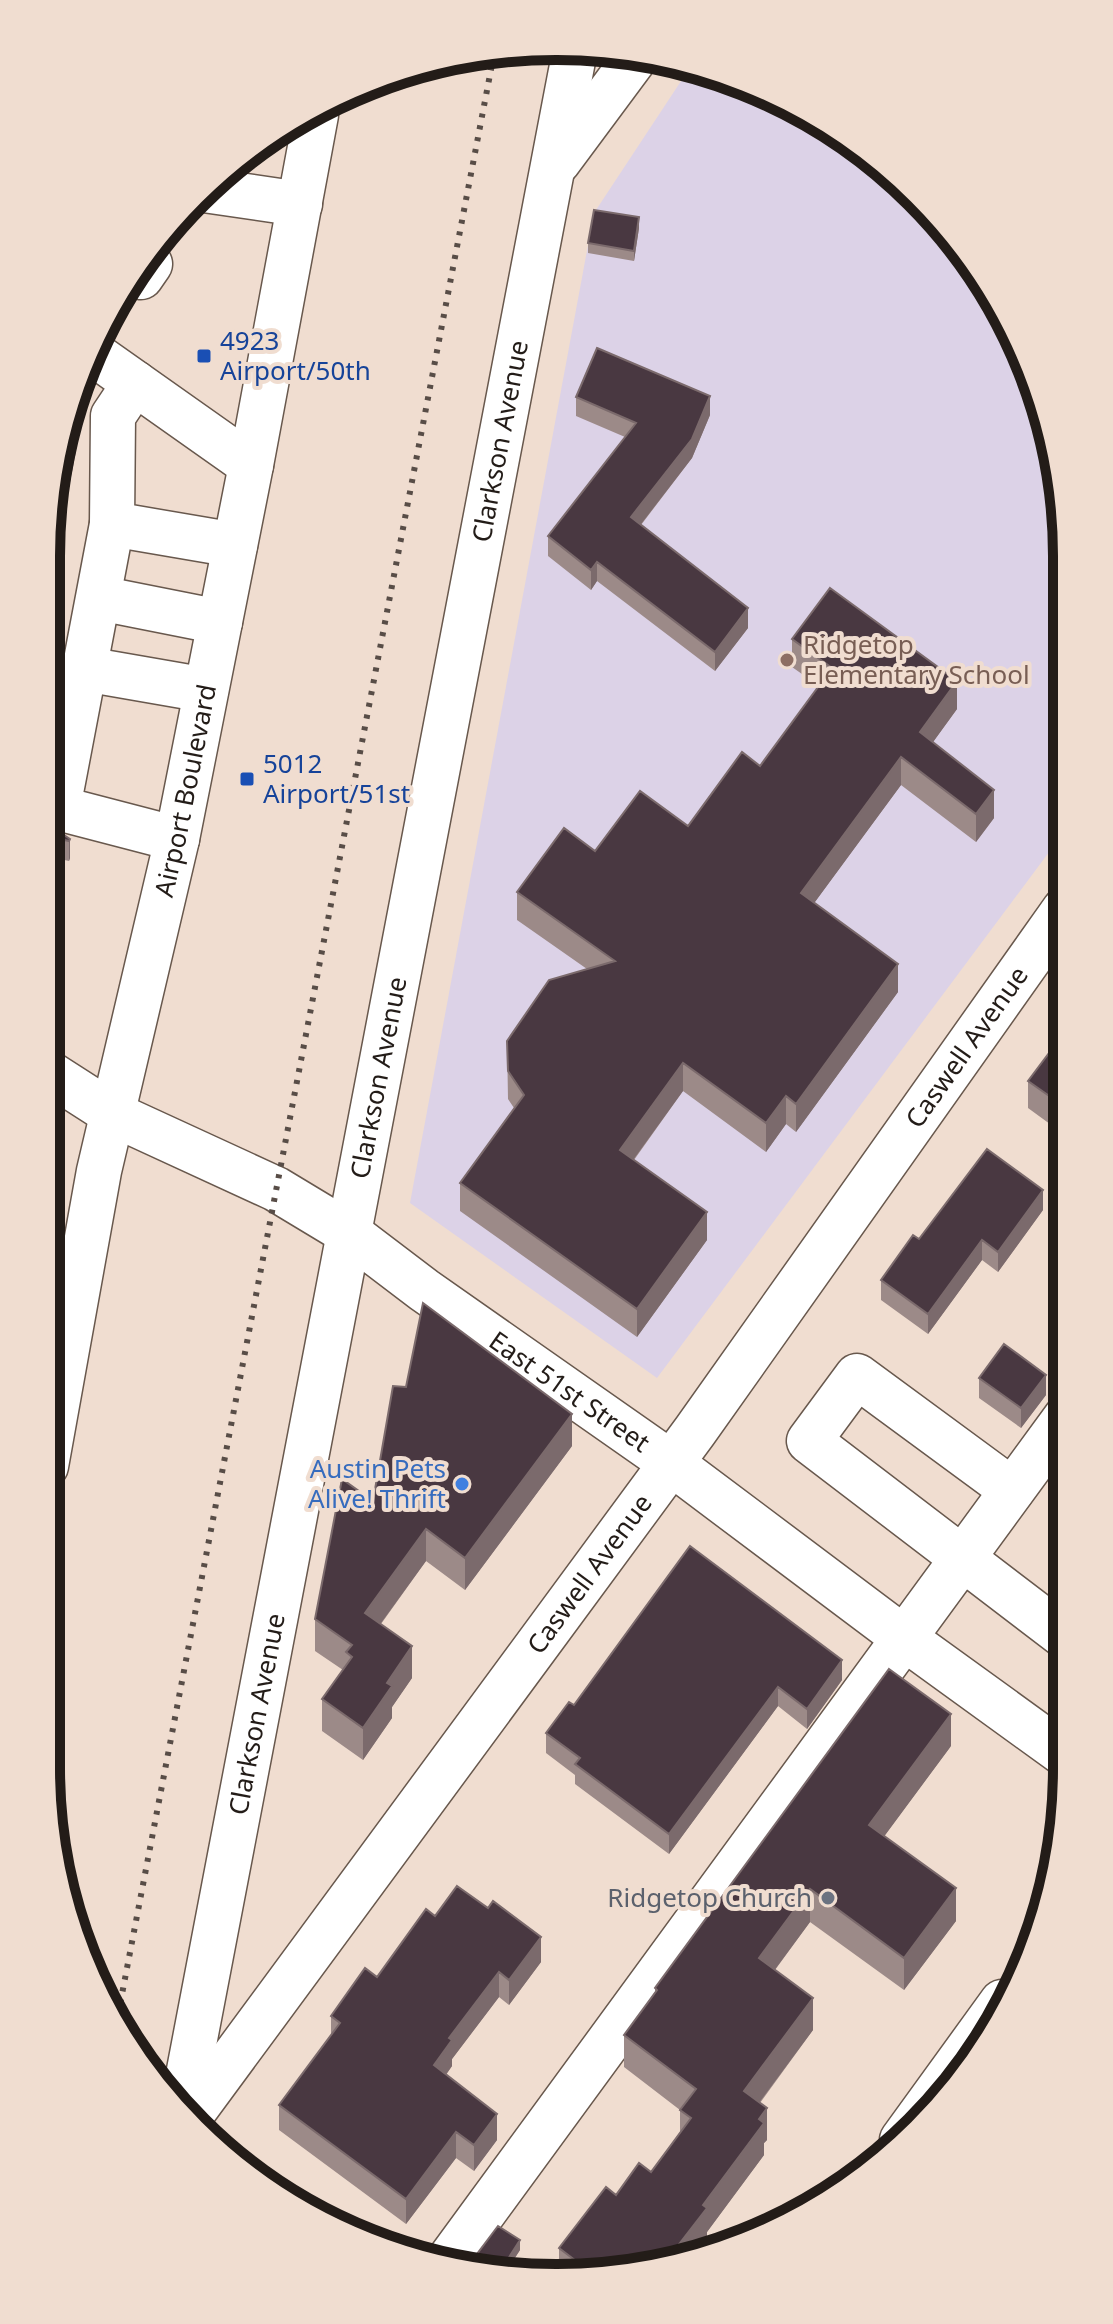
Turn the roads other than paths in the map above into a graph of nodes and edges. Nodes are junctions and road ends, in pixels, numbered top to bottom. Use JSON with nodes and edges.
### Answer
{"nodes":[{"id":1,"x":573,"y":61,"type":"edge"},
{"id":2,"x":630,"y":66,"type":"edge"},
{"id":3,"x":309,"y":127,"type":"edge"},
{"id":4,"x":552,"y":171,"type":"junction"},
{"id":5,"x":219,"y":192,"type":"edge"},
{"id":6,"x":300,"y":204,"type":"junction"},
{"id":7,"x":101,"y":359,"type":"edge"},
{"id":8,"x":135,"y":383,"type":"junction"},
{"id":9,"x":251,"y":465,"type":"junction"},
{"id":10,"x":112,"y":524,"type":"junction"},
{"id":11,"x":235,"y":545,"type":"junction"},
{"id":12,"x":99,"y":598,"type":"junction"},
{"id":13,"x":220,"y":622,"type":"junction"},
{"id":14,"x":85,"y":669,"type":"junction"},
{"id":15,"x":206,"y":690,"type":"junction"},
{"id":16,"x":60,"y":798,"type":"edge"},
{"id":17,"x":60,"y":809,"type":"edge"},
{"id":18,"x":177,"y":839,"type":"junction"},
{"id":19,"x":1053,"y":925,"type":"edge"},
{"id":20,"x":60,"y":1080,"type":"edge"},
{"id":21,"x":113,"y":1114,"type":"junction"},
{"id":22,"x":349,"y":1233,"type":"junction"},
{"id":23,"x":60,"y":1320,"type":"edge"},
{"id":24,"x":1053,"y":1435,"type":"edge"},
{"id":25,"x":671,"y":1463,"type":"junction"},
{"id":26,"x":1012,"y":1490,"type":"junction"},
{"id":27,"x":962,"y":1559,"type":"junction"},
{"id":28,"x":1053,"y":1627,"type":"edge"},
{"id":29,"x":904,"y":1638,"type":"junction"},
{"id":30,"x":1053,"y":1746,"type":"edge"},
{"id":31,"x":184,"y":2096,"type":"edge"},
{"id":32,"x":196,"y":2109,"type":"edge"},
{"id":33,"x":454,"y":2253,"type":"edge"}],
"edges":[{"from":1,"to":4,"type":"street","name":"Clarkson Avenue"},
{"from":2,"to":4,"type":"street"},
{"from":3,"to":6,"type":"street","name":"Airport Boulevard"},
{"from":4,"to":22,"type":"street","name":"Clarkson Avenue"},
{"from":5,"to":6,"type":"street"},
{"from":6,"to":9,"type":"street","name":"Airport Boulevard"},
{"from":7,"to":8,"type":"street"},
{"from":8,"to":9,"type":"street"},
{"from":8,"to":10,"type":"street"},
{"from":9,"to":11,"type":"street","name":"Airport Boulevard"},
{"from":10,"to":11,"type":"street"},
{"from":10,"to":12,"type":"street"},
{"from":11,"to":13,"type":"street","name":"Airport Boulevard"},
{"from":12,"to":13,"type":"street"},
{"from":12,"to":14,"type":"street"},
{"from":13,"to":15,"type":"street","name":"Airport Boulevard"},
{"from":14,"to":15,"type":"street"},
{"from":14,"to":16,"type":"street"},
{"from":15,"to":18,"type":"street","name":"Airport Boulevard"},
{"from":17,"to":18,"type":"street"},
{"from":18,"to":21,"type":"street","name":"Airport Boulevard"},
{"from":19,"to":25,"type":"street","name":"Caswell Avenue"},
{"from":20,"to":21,"type":"street","name":"East 51st Street"},
{"from":21,"to":22,"type":"street","name":"East 51st Street"},
{"from":21,"to":23,"type":"street","name":"Airport Boulevard"},
{"from":22,"to":25,"type":"street","name":"East 51st Street"},
{"from":22,"to":31,"type":"street","name":"Clarkson Avenue"},
{"from":24,"to":26,"type":"street"},
{"from":25,"to":29,"type":"street","name":"East 51st Street"},
{"from":25,"to":32,"type":"street","name":"Caswell Avenue"},
{"from":26,"to":27,"type":"street"},
{"from":26,"to":27,"type":"street"},
{"from":27,"to":28,"type":"street"},
{"from":27,"to":29,"type":"street"},
{"from":29,"to":30,"type":"street","name":"East 51st Street"},
{"from":29,"to":33,"type":"street"}]}
